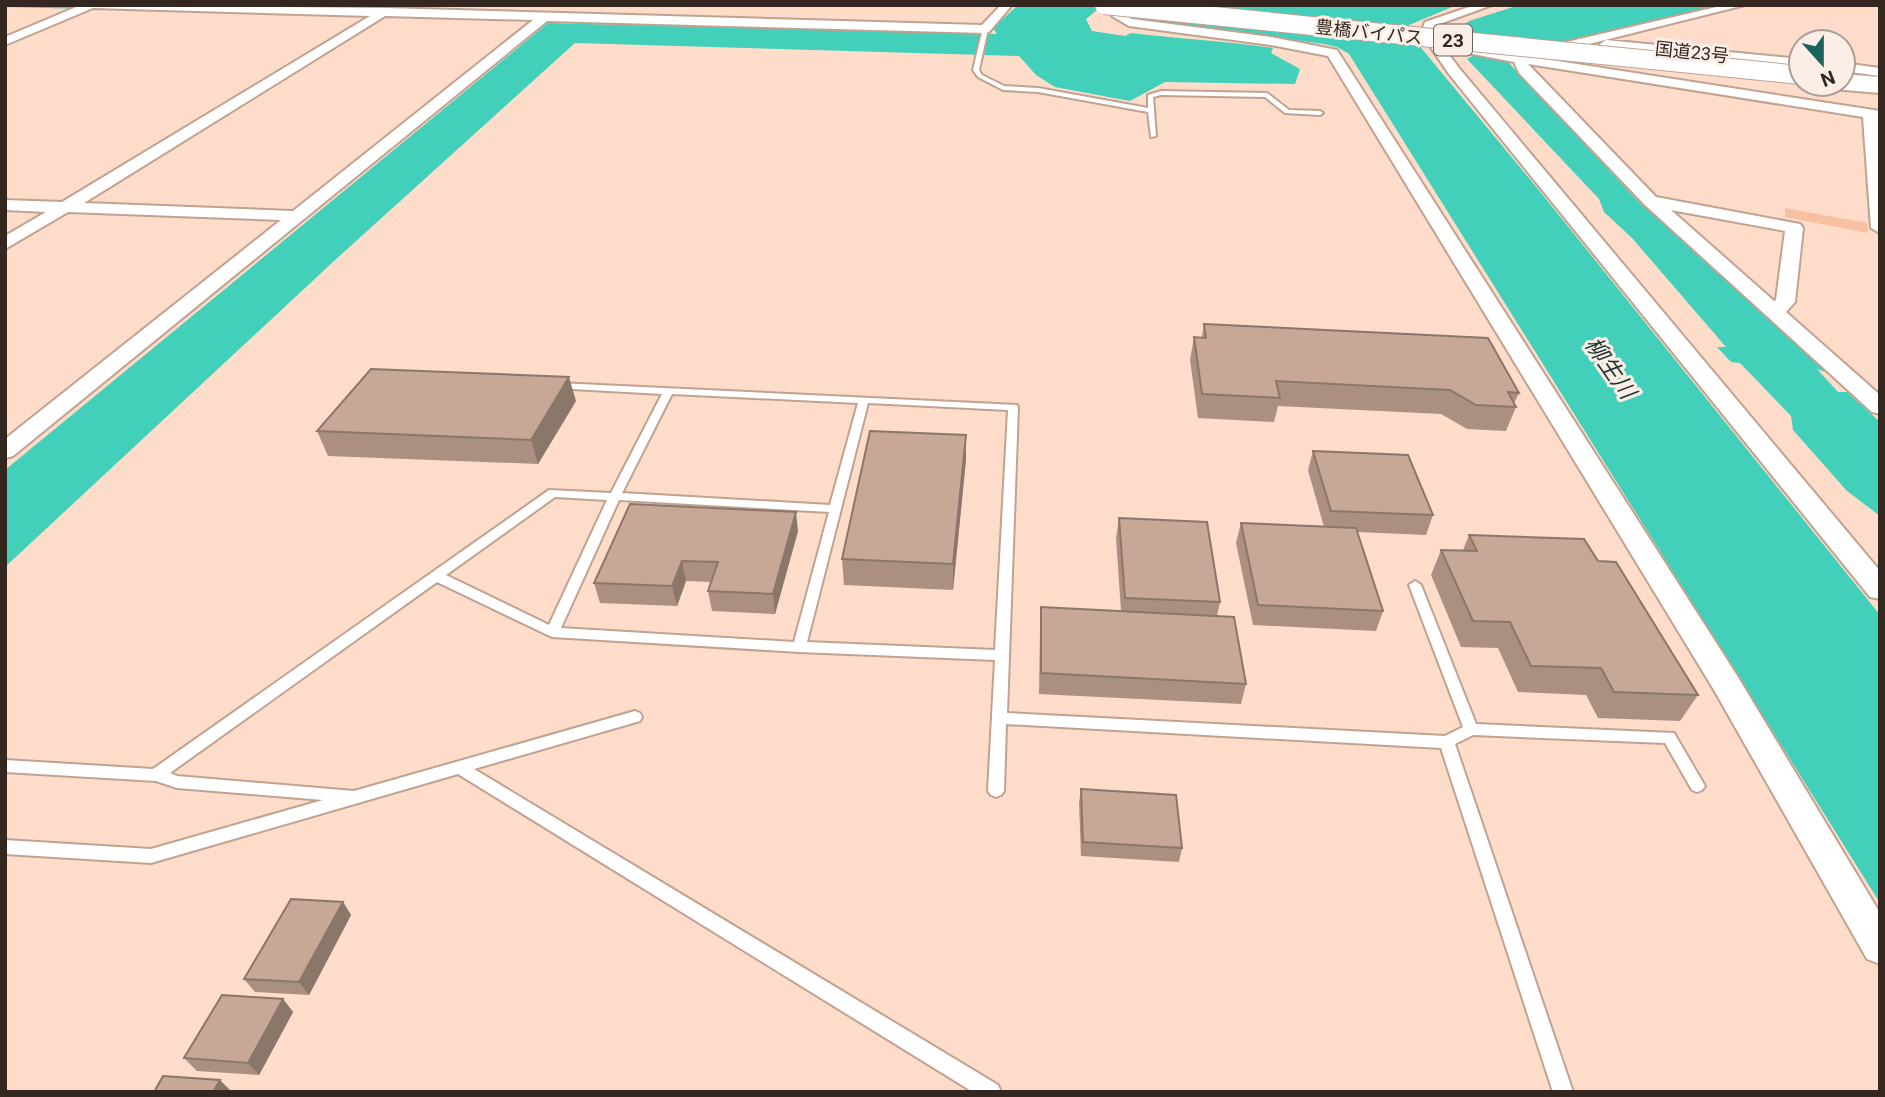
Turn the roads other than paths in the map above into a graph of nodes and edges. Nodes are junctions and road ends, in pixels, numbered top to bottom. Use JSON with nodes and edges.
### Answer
{"nodes":[{"id":1,"x":396,"y":5,"type":"edge"},
{"id":2,"x":696,"y":5,"type":"edge"},
{"id":3,"x":1007,"y":5,"type":"edge"},
{"id":4,"x":1104,"y":5,"type":"edge"},
{"id":5,"x":1130,"y":5,"type":"edge"},
{"id":6,"x":1162,"y":5,"type":"edge"},
{"id":7,"x":1487,"y":5,"type":"edge"},
{"id":8,"x":1740,"y":5,"type":"edge"},
{"id":9,"x":88,"y":7,"type":"edge"},
{"id":10,"x":381,"y":14,"type":"junction"},
{"id":11,"x":542,"y":19,"type":"junction"},
{"id":12,"x":683,"y":20,"type":"junction"},
{"id":13,"x":1440,"y":22,"type":"junction"},
{"id":14,"x":985,"y":29,"type":"junction"},
{"id":15,"x":5,"y":41,"type":"edge"},
{"id":16,"x":1583,"y":41,"type":"junction"},
{"id":17,"x":1520,"y":61,"type":"junction"},
{"id":18,"x":1787,"y":62,"type":"edge"},
{"id":19,"x":1581,"y":65,"type":"junction"},
{"id":20,"x":1787,"y":68,"type":"edge"},
{"id":21,"x":1857,"y":70,"type":"edge"},
{"id":22,"x":1857,"y":73,"type":"edge"},
{"id":23,"x":1787,"y":74,"type":"edge"},
{"id":24,"x":1880,"y":74,"type":"edge"},
{"id":25,"x":1787,"y":81,"type":"edge"},
{"id":26,"x":1857,"y":81,"type":"edge"},
{"id":27,"x":1880,"y":83,"type":"edge"},
{"id":28,"x":1857,"y":87,"type":"edge"},
{"id":29,"x":1880,"y":89,"type":"edge"},
{"id":30,"x":1150,"y":110,"type":"junction"},
{"id":31,"x":1320,"y":113,"type":"dead end"},
{"id":32,"x":1872,"y":116,"type":"edge"},
{"id":33,"x":1153,"y":136,"type":"dead end"},
{"id":34,"x":1651,"y":201,"type":"junction"},
{"id":35,"x":5,"y":205,"type":"edge"},
{"id":36,"x":66,"y":208,"type":"junction"},
{"id":37,"x":299,"y":216,"type":"junction"},
{"id":38,"x":1880,"y":229,"type":"edge"},
{"id":39,"x":5,"y":244,"type":"edge"},
{"id":40,"x":1775,"y":310,"type":"junction"},
{"id":41,"x":1841,"y":372,"type":"junction"},
{"id":42,"x":1880,"y":380,"type":"edge"},
{"id":43,"x":544,"y":385,"type":"edge"},
{"id":44,"x":669,"y":391,"type":"junction"},
{"id":45,"x":864,"y":400,"type":"junction"},
{"id":46,"x":1880,"y":407,"type":"edge"},
{"id":47,"x":5,"y":451,"type":"edge"},
{"id":48,"x":615,"y":496,"type":"junction"},
{"id":49,"x":833,"y":509,"type":"junction"},
{"id":50,"x":436,"y":576,"type":"junction"},
{"id":51,"x":1415,"y":586,"type":"dead end"},
{"id":52,"x":1880,"y":590,"type":"edge"},
{"id":53,"x":552,"y":632,"type":"junction"},
{"id":54,"x":799,"y":647,"type":"junction"},
{"id":55,"x":1001,"y":655,"type":"junction"},
{"id":56,"x":635,"y":717,"type":"dead end"},
{"id":57,"x":998,"y":718,"type":"junction"},
{"id":58,"x":1471,"y":729,"type":"junction"},
{"id":59,"x":1447,"y":742,"type":"junction"},
{"id":60,"x":5,"y":766,"type":"edge"},
{"id":61,"x":460,"y":768,"type":"junction"},
{"id":62,"x":156,"y":775,"type":"junction"},
{"id":63,"x":1697,"y":786,"type":"dead end"},
{"id":64,"x":996,"y":791,"type":"dead end"},
{"id":65,"x":357,"y":797,"type":"junction"},
{"id":66,"x":5,"y":847,"type":"edge"},
{"id":67,"x":1880,"y":947,"type":"edge"},
{"id":68,"x":991,"y":1092,"type":"edge"},
{"id":69,"x":1563,"y":1092,"type":"edge"}],
"edges":[{"from":1,"to":10,"type":"street"},
{"from":2,"to":12,"type":"street"},
{"from":3,"to":14,"type":"street"},
{"from":4,"to":23,"type":"highway","name":"豊橋バイパス","number":"23","bridge":true},
{"from":5,"to":67,"type":"street"},
{"from":6,"to":20,"type":"highway","name":"豊橋バイパス","number":"23"},
{"from":7,"to":13,"type":"street"},
{"from":8,"to":16,"type":"street"},
{"from":9,"to":10,"type":"street"},
{"from":9,"to":15,"type":"street"},
{"from":10,"to":11,"type":"street"},
{"from":10,"to":36,"type":"street"},
{"from":11,"to":12,"type":"street"},
{"from":11,"to":37,"type":"street"},
{"from":12,"to":14,"type":"street"},
{"from":13,"to":17,"type":"street"},
{"from":13,"to":52,"type":"street"},
{"from":14,"to":30,"type":"lane"},
{"from":16,"to":17,"type":"street"},
{"from":16,"to":18,"type":"street","name":"国道23号"},
{"from":16,"to":19,"type":"street"},
{"from":17,"to":19,"type":"street"},
{"from":17,"to":34,"type":"street"},
{"from":19,"to":25,"type":"street"},
{"from":19,"to":32,"type":"street"},
{"from":21,"to":24,"type":"street"},
{"from":22,"to":24,"type":"highway"},
{"from":26,"to":27,"type":"highway"},
{"from":28,"to":29,"type":"street"},
{"from":30,"to":31,"type":"lane"},
{"from":30,"to":33,"type":"lane"},
{"from":32,"to":38,"type":"street"},
{"from":34,"to":40,"type":"street"},
{"from":34,"to":40,"type":"street"},
{"from":35,"to":36,"type":"street"},
{"from":36,"to":37,"type":"street"},
{"from":36,"to":39,"type":"street"},
{"from":37,"to":47,"type":"street"},
{"from":40,"to":41,"type":"street"},
{"from":41,"to":42,"type":"street"},
{"from":41,"to":46,"type":"street"},
{"from":43,"to":44,"type":"lane"},
{"from":44,"to":45,"type":"lane"},
{"from":44,"to":48,"type":"lane"},
{"from":45,"to":49,"type":"lane"},
{"from":45,"to":55,"type":"lane"},
{"from":48,"to":49,"type":"lane"},
{"from":48,"to":50,"type":"lane"},
{"from":48,"to":53,"type":"lane"},
{"from":49,"to":54,"type":"lane"},
{"from":50,"to":53,"type":"lane"},
{"from":50,"to":62,"type":"lane"},
{"from":51,"to":58,"type":"lane"},
{"from":53,"to":54,"type":"lane"},
{"from":54,"to":55,"type":"lane"},
{"from":55,"to":57,"type":"lane"},
{"from":56,"to":61,"type":"lane"},
{"from":57,"to":59,"type":"lane"},
{"from":57,"to":64,"type":"lane"},
{"from":58,"to":59,"type":"lane"},
{"from":58,"to":63,"type":"lane"},
{"from":59,"to":69,"type":"lane"},
{"from":60,"to":62,"type":"lane"},
{"from":61,"to":65,"type":"lane"},
{"from":61,"to":68,"type":"lane"},
{"from":62,"to":65,"type":"lane"},
{"from":65,"to":66,"type":"lane"}]}
